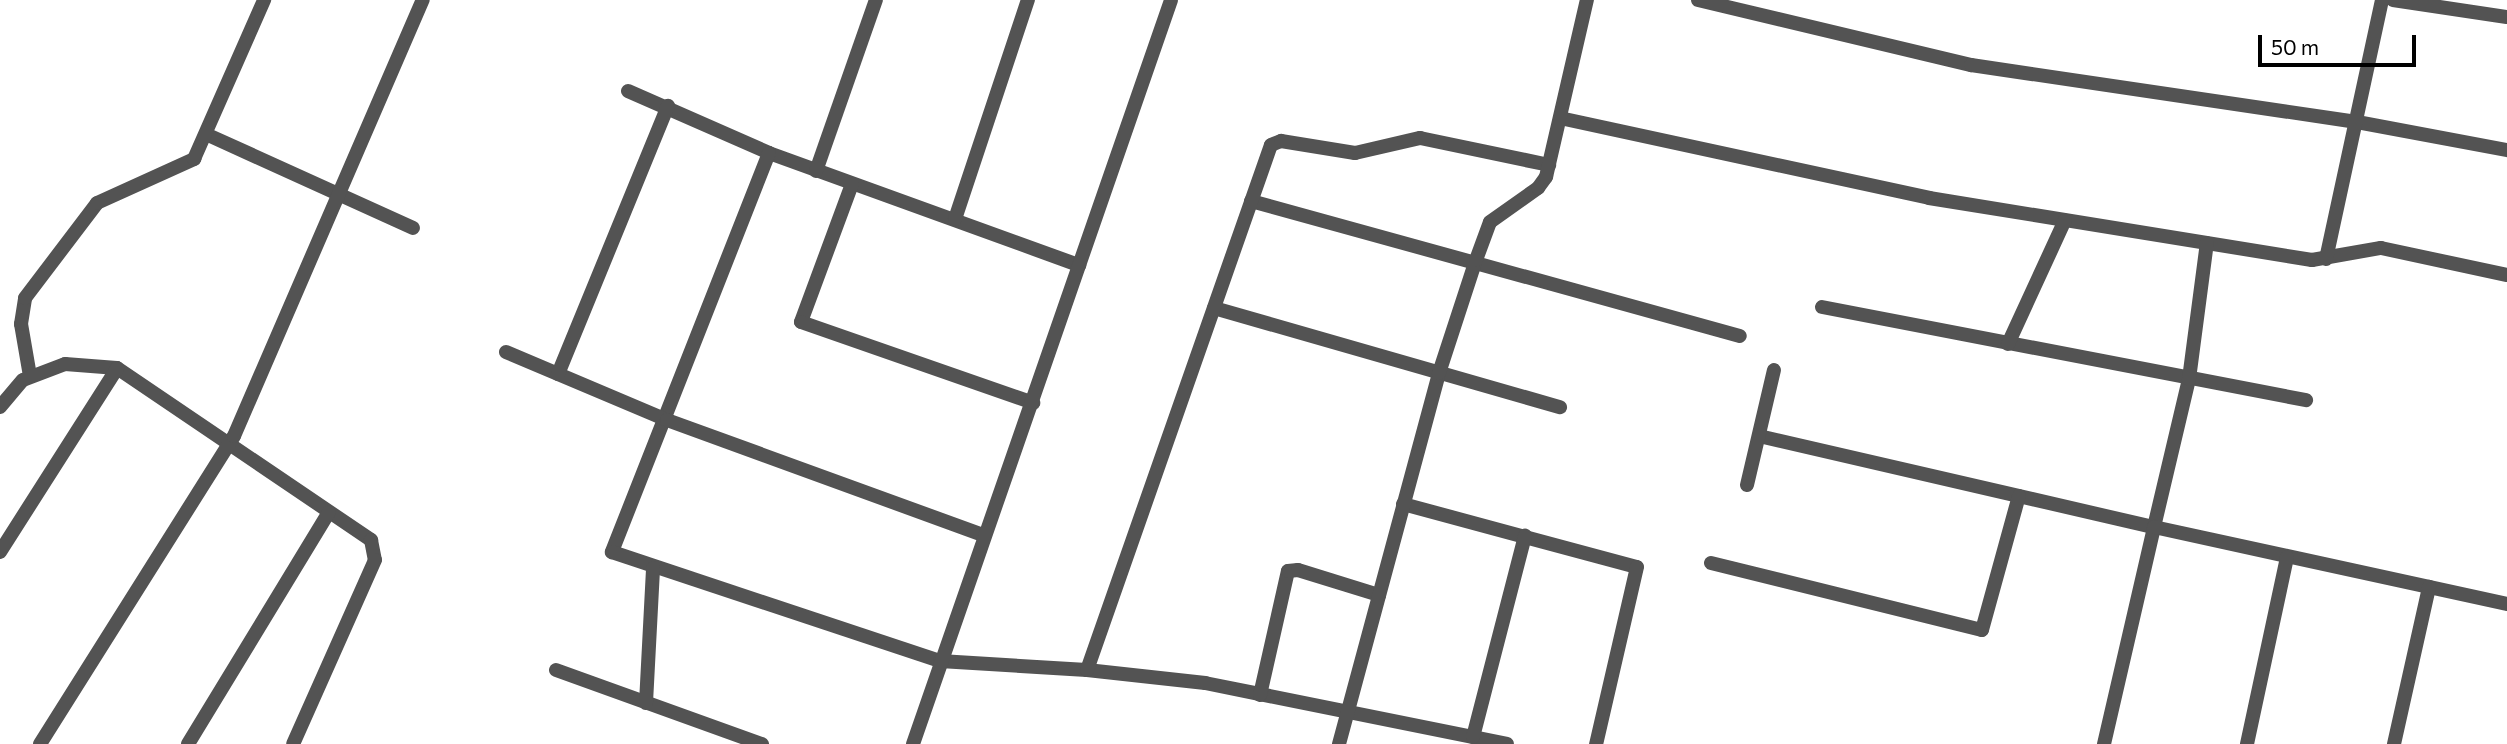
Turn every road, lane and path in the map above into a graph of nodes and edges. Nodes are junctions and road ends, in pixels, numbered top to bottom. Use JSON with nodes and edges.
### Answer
{"nodes":[{"id":1,"x":264,"y":0,"type":"edge"},
{"id":2,"x":423,"y":0,"type":"edge"},
{"id":3,"x":876,"y":0,"type":"edge"},
{"id":4,"x":1028,"y":0,"type":"edge"},
{"id":5,"x":1171,"y":0,"type":"edge"},
{"id":6,"x":1587,"y":0,"type":"edge"},
{"id":7,"x":1698,"y":0,"type":"edge"},
{"id":8,"x":2382,"y":0,"type":"edge"},
{"id":9,"x":2393,"y":0,"type":"edge"},
{"id":10,"x":2507,"y":17,"type":"edge"},
{"id":11,"x":628,"y":91,"type":"dead end"},
{"id":12,"x":668,"y":106,"type":"junction"},
{"id":13,"x":1560,"y":118,"type":"junction"},
{"id":14,"x":2357,"y":122,"type":"junction"},
{"id":15,"x":208,"y":135,"type":"junction"},
{"id":16,"x":2507,"y":150,"type":"edge"},
{"id":17,"x":769,"y":153,"type":"junction"},
{"id":18,"x":1549,"y":165,"type":"junction"},
{"id":19,"x":816,"y":171,"type":"junction"},
{"id":20,"x":852,"y":184,"type":"junction"},
{"id":21,"x":338,"y":195,"type":"junction"},
{"id":22,"x":1251,"y":201,"type":"junction"},
{"id":23,"x":955,"y":219,"type":"junction"},
{"id":24,"x":2065,"y":220,"type":"junction"},
{"id":25,"x":413,"y":228,"type":"dead end"},
{"id":26,"x":2207,"y":243,"type":"junction"},
{"id":27,"x":2326,"y":259,"type":"junction"},
{"id":28,"x":1476,"y":260,"type":"junction"},
{"id":29,"x":1079,"y":265,"type":"junction"},
{"id":30,"x":2507,"y":275,"type":"edge"},
{"id":31,"x":1822,"y":307,"type":"dead end"},
{"id":32,"x":1214,"y":308,"type":"junction"},
{"id":33,"x":1740,"y":336,"type":"dead end"},
{"id":34,"x":2008,"y":344,"type":"junction"},
{"id":35,"x":506,"y":352,"type":"dead end"},
{"id":36,"x":117,"y":368,"type":"junction"},
{"id":37,"x":1774,"y":370,"type":"dead end"},
{"id":38,"x":1439,"y":373,"type":"junction"},
{"id":39,"x":558,"y":374,"type":"junction"},
{"id":40,"x":30,"y":376,"type":"junction"},
{"id":41,"x":2189,"y":379,"type":"junction"},
{"id":42,"x":2306,"y":400,"type":"dead end"},
{"id":43,"x":1033,"y":403,"type":"junction"},
{"id":44,"x":0,"y":407,"type":"edge"},
{"id":45,"x":1560,"y":407,"type":"dead end"},
{"id":46,"x":667,"y":420,"type":"junction"},
{"id":47,"x":1759,"y":436,"type":"junction"},
{"id":48,"x":229,"y":444,"type":"junction"},
{"id":49,"x":1747,"y":485,"type":"dead end"},
{"id":50,"x":2019,"y":496,"type":"junction"},
{"id":51,"x":1403,"y":504,"type":"junction"},
{"id":52,"x":329,"y":512,"type":"junction"},
{"id":53,"x":2154,"y":527,"type":"junction"},
{"id":54,"x":985,"y":536,"type":"junction"},
{"id":55,"x":1525,"y":536,"type":"junction"},
{"id":56,"x":0,"y":552,"type":"edge"},
{"id":57,"x":2287,"y":556,"type":"junction"},
{"id":58,"x":1711,"y":563,"type":"dead end"},
{"id":59,"x":653,"y":568,"type":"junction"},
{"id":60,"x":2429,"y":587,"type":"junction"},
{"id":61,"x":1379,"y":595,"type":"junction"},
{"id":62,"x":2507,"y":604,"type":"edge"},
{"id":63,"x":940,"y":661,"type":"junction"},
{"id":64,"x":556,"y":670,"type":"dead end"},
{"id":65,"x":1087,"y":670,"type":"junction"},
{"id":66,"x":1260,"y":695,"type":"junction"},
{"id":67,"x":646,"y":702,"type":"junction"},
{"id":68,"x":1348,"y":713,"type":"junction"},
{"id":69,"x":1473,"y":737,"type":"junction"},
{"id":70,"x":40,"y":744,"type":"edge"},
{"id":71,"x":188,"y":744,"type":"edge"},
{"id":72,"x":293,"y":744,"type":"edge"},
{"id":73,"x":762,"y":744,"type":"edge"},
{"id":74,"x":913,"y":744,"type":"edge"},
{"id":75,"x":1339,"y":744,"type":"edge"},
{"id":76,"x":1507,"y":744,"type":"edge"},
{"id":77,"x":1596,"y":744,"type":"edge"},
{"id":78,"x":2104,"y":744,"type":"edge"},
{"id":79,"x":2246,"y":744,"type":"edge"},
{"id":80,"x":2394,"y":744,"type":"edge"}],
"edges":[{"from":1,"to":15,"type":"street"},
{"from":2,"to":21,"type":"street"},
{"from":3,"to":19,"type":"street"},
{"from":4,"to":23,"type":"street"},
{"from":5,"to":29,"type":"street"},
{"from":6,"to":13,"type":"street"},
{"from":7,"to":14,"type":"street"},
{"from":8,"to":14,"type":"street"},
{"from":9,"to":10,"type":"street"},
{"from":11,"to":12,"type":"street"},
{"from":12,"to":17,"type":"street"},
{"from":12,"to":39,"type":"street"},
{"from":13,"to":18,"type":"street"},
{"from":13,"to":24,"type":"street"},
{"from":14,"to":16,"type":"street"},
{"from":14,"to":27,"type":"street"},
{"from":15,"to":21,"type":"street"},
{"from":15,"to":40,"type":"street"},
{"from":17,"to":19,"type":"street"},
{"from":17,"to":46,"type":"street"},
{"from":18,"to":22,"type":"street"},
{"from":18,"to":28,"type":"street"},
{"from":19,"to":20,"type":"street"},
{"from":20,"to":23,"type":"street"},
{"from":20,"to":43,"type":"street"},
{"from":21,"to":25,"type":"street"},
{"from":21,"to":48,"type":"street"},
{"from":22,"to":28,"type":"street"},
{"from":22,"to":32,"type":"street"},
{"from":23,"to":29,"type":"street"},
{"from":24,"to":26,"type":"street"},
{"from":24,"to":34,"type":"street"},
{"from":26,"to":27,"type":"street"},
{"from":26,"to":41,"type":"street"},
{"from":27,"to":30,"type":"street"},
{"from":28,"to":33,"type":"street"},
{"from":28,"to":38,"type":"street"},
{"from":29,"to":43,"type":"street"},
{"from":31,"to":34,"type":"street"},
{"from":32,"to":38,"type":"street"},
{"from":32,"to":65,"type":"street"},
{"from":34,"to":41,"type":"street"},
{"from":35,"to":39,"type":"street"},
{"from":36,"to":40,"type":"street"},
{"from":36,"to":48,"type":"street"},
{"from":36,"to":56,"type":"street"},
{"from":37,"to":47,"type":"street"},
{"from":38,"to":45,"type":"street"},
{"from":38,"to":51,"type":"street"},
{"from":39,"to":46,"type":"street"},
{"from":40,"to":44,"type":"street"},
{"from":41,"to":42,"type":"street"},
{"from":41,"to":53,"type":"street"},
{"from":43,"to":54,"type":"street"},
{"from":46,"to":54,"type":"street"},
{"from":46,"to":59,"type":"street"},
{"from":47,"to":49,"type":"street"},
{"from":47,"to":50,"type":"street"},
{"from":48,"to":52,"type":"street"},
{"from":48,"to":70,"type":"street"},
{"from":50,"to":53,"type":"street"},
{"from":50,"to":58,"type":"street"},
{"from":51,"to":55,"type":"street"},
{"from":51,"to":61,"type":"street"},
{"from":52,"to":71,"type":"street"},
{"from":52,"to":72,"type":"street"},
{"from":53,"to":57,"type":"street"},
{"from":53,"to":78,"type":"street"},
{"from":54,"to":63,"type":"street"},
{"from":55,"to":69,"type":"street"},
{"from":55,"to":77,"type":"street"},
{"from":57,"to":60,"type":"street"},
{"from":57,"to":79,"type":"street"},
{"from":59,"to":63,"type":"street"},
{"from":59,"to":67,"type":"street"},
{"from":60,"to":62,"type":"street"},
{"from":60,"to":80,"type":"street"},
{"from":61,"to":66,"type":"street"},
{"from":61,"to":68,"type":"street"},
{"from":63,"to":65,"type":"street"},
{"from":63,"to":74,"type":"street"},
{"from":64,"to":67,"type":"street"},
{"from":65,"to":66,"type":"street"},
{"from":66,"to":68,"type":"street"},
{"from":67,"to":73,"type":"street"},
{"from":68,"to":69,"type":"street"},
{"from":68,"to":75,"type":"street"},
{"from":69,"to":76,"type":"street"}]}
